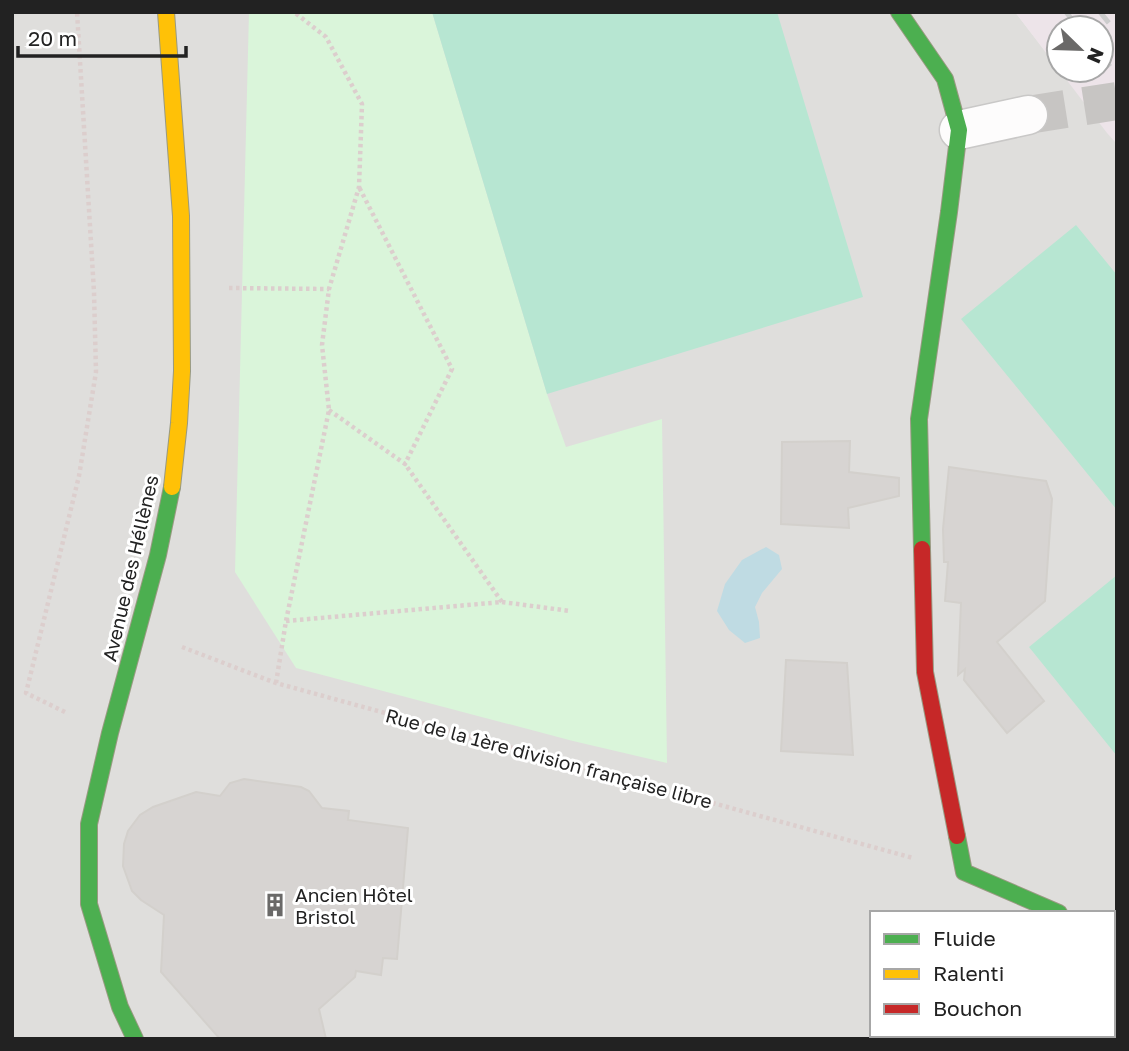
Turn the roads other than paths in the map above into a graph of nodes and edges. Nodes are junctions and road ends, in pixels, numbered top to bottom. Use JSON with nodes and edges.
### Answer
{"nodes":[{"id":1,"x":166,"y":12,"type":"edge"},
{"id":2,"x":899,"y":12,"type":"edge"},
{"id":3,"x":1028,"y":115,"type":"tunnel mouth"},
{"id":4,"x":959,"y":130,"type":"junction"},
{"id":5,"x":1054,"y":911,"type":"edge"},
{"id":6,"x":135,"y":1039,"type":"edge"}],
"edges":[{"from":1,"to":6,"type":"main road","name":"Avenue des Héllènes"},
{"from":2,"to":4,"type":"main road"},
{"from":3,"to":4,"type":"street"},
{"from":4,"to":5,"type":"main road"}]}
